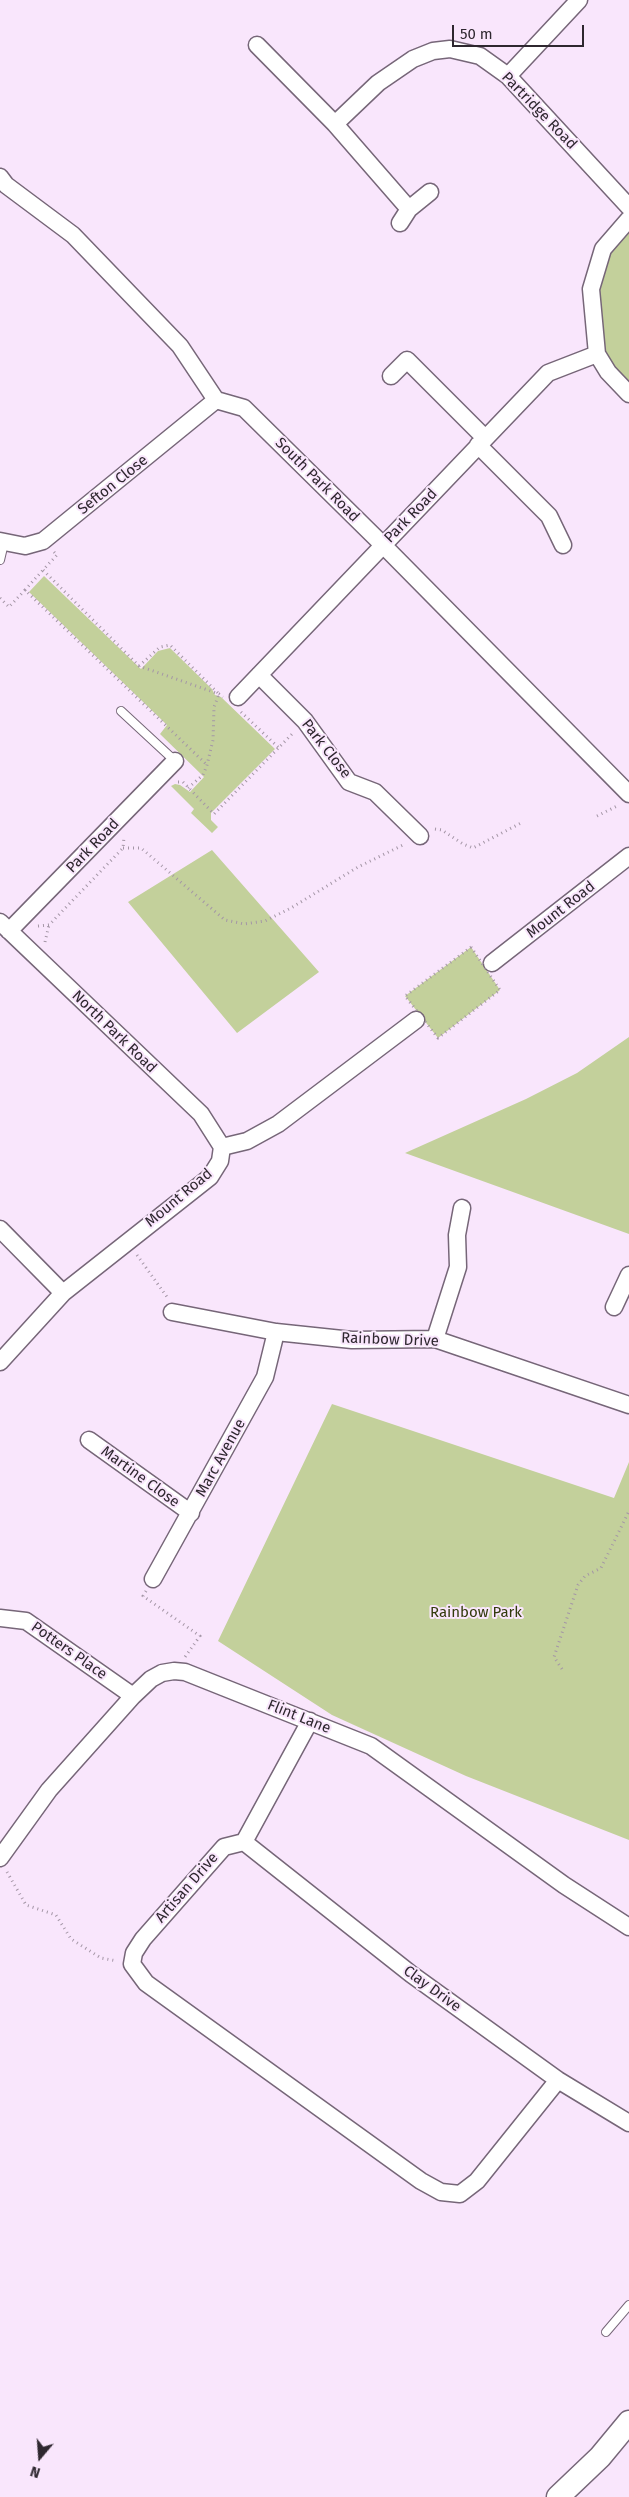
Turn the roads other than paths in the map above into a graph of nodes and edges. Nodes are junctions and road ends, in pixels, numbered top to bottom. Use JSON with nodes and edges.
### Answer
{"nodes":[{"id":1,"x":579,"y":0,"type":"edge"},
{"id":2,"x":257,"y":45,"type":"dead end"},
{"id":3,"x":508,"y":76,"type":"junction"},
{"id":4,"x":335,"y":124,"type":"junction"},
{"id":5,"x":0,"y":178,"type":"edge"},
{"id":6,"x":430,"y":192,"type":"dead end"},
{"id":7,"x":629,"y":207,"type":"edge"},
{"id":8,"x":409,"y":209,"type":"junction"},
{"id":9,"x":629,"y":219,"type":"edge"},
{"id":10,"x":400,"y":223,"type":"dead end"},
{"id":11,"x":597,"y":354,"type":"junction"},
{"id":12,"x":391,"y":376,"type":"dead end"},
{"id":13,"x":629,"y":394,"type":"edge"},
{"id":14,"x":216,"y":400,"type":"junction"},
{"id":15,"x":481,"y":441,"type":"junction"},
{"id":16,"x":2,"y":542,"type":"edge"},
{"id":17,"x":383,"y":545,"type":"junction"},
{"id":18,"x":563,"y":545,"type":"dead end"},
{"id":19,"x":0,"y":560,"type":"edge"},
{"id":20,"x":259,"y":675,"type":"junction"},
{"id":21,"x":233,"y":701,"type":"road end"},
{"id":22,"x":121,"y":711,"type":"dead end"},
{"id":23,"x":175,"y":761,"type":"joint"},
{"id":24,"x":625,"y":799,"type":"edge"},
{"id":25,"x":420,"y":836,"type":"road end"},
{"id":26,"x":629,"y":856,"type":"edge"},
{"id":27,"x":10,"y":925,"type":"edge"},
{"id":28,"x":492,"y":963,"type":"dead end"},
{"id":29,"x":416,"y":1020,"type":"dead end"},
{"id":30,"x":222,"y":1147,"type":"junction"},
{"id":31,"x":462,"y":1208,"type":"dead end"},
{"id":32,"x":0,"y":1229,"type":"edge"},
{"id":33,"x":629,"y":1275,"type":"edge"},
{"id":34,"x":63,"y":1293,"type":"junction"},
{"id":35,"x":614,"y":1306,"type":"dead end"},
{"id":36,"x":176,"y":1313,"type":"road end"},
{"id":37,"x":276,"y":1332,"type":"junction"},
{"id":38,"x":435,"y":1339,"type":"junction"},
{"id":39,"x":0,"y":1362,"type":"edge"},
{"id":40,"x":629,"y":1404,"type":"edge"},
{"id":41,"x":89,"y":1440,"type":"dead end"},
{"id":42,"x":191,"y":1513,"type":"junction"},
{"id":43,"x":153,"y":1579,"type":"road end"},
{"id":44,"x":0,"y":1618,"type":"edge"},
{"id":45,"x":133,"y":1696,"type":"junction"},
{"id":46,"x":310,"y":1721,"type":"junction"},
{"id":47,"x":244,"y":1842,"type":"junction"},
{"id":48,"x":2,"y":1863,"type":"edge"},
{"id":49,"x":629,"y":1927,"type":"edge"},
{"id":50,"x":558,"y":2080,"type":"junction"},
{"id":51,"x":629,"y":2123,"type":"edge"},
{"id":52,"x":629,"y":2305,"type":"edge"},
{"id":53,"x":606,"y":2332,"type":"dead end"},
{"id":54,"x":629,"y":2422,"type":"edge"},
{"id":55,"x":558,"y":2497,"type":"edge"}],
"edges":[{"from":1,"to":3,"type":"street"},
{"from":2,"to":4,"type":"street"},
{"from":3,"to":4,"type":"street","name":"Partridge Road"},
{"from":3,"to":7,"type":"street","name":"Partridge Road"},
{"from":4,"to":8,"type":"street"},
{"from":5,"to":14,"type":"street"},
{"from":6,"to":8,"type":"street"},
{"from":8,"to":10,"type":"street"},
{"from":9,"to":11,"type":"street"},
{"from":11,"to":13,"type":"street"},
{"from":11,"to":15,"type":"street","name":"Park Road"},
{"from":12,"to":15,"type":"street"},
{"from":14,"to":16,"type":"street","name":"Sefton Close"},
{"from":14,"to":17,"type":"street","name":"South Park Road"},
{"from":15,"to":17,"type":"street","name":"Park Road"},
{"from":15,"to":18,"type":"street"},
{"from":16,"to":19,"type":"lane"},
{"from":17,"to":20,"type":"street","name":"Park Road"},
{"from":17,"to":24,"type":"street","name":"South Park Road"},
{"from":20,"to":21,"type":"street","name":"Park Road"},
{"from":20,"to":25,"type":"street","name":"Park Close"},
{"from":22,"to":23,"type":"lane"},
{"from":23,"to":27,"type":"street","name":"Park Road"},
{"from":26,"to":28,"type":"street","name":"Mount Road"},
{"from":27,"to":30,"type":"street","name":"North Park Road"},
{"from":29,"to":30,"type":"street"},
{"from":30,"to":34,"type":"street","name":"Mount Road"},
{"from":31,"to":38,"type":"street"},
{"from":32,"to":34,"type":"street"},
{"from":33,"to":35,"type":"street"},
{"from":34,"to":39,"type":"street","name":"Mount Road"},
{"from":36,"to":37,"type":"street","name":"Rainbow Drive"},
{"from":37,"to":38,"type":"street","name":"Rainbow Drive"},
{"from":37,"to":42,"type":"street","name":"Marc Avenue"},
{"from":38,"to":40,"type":"street","name":"Rainbow Drive"},
{"from":41,"to":42,"type":"street","name":"Martine Close"},
{"from":42,"to":43,"type":"street","name":"Marc Avenue"},
{"from":44,"to":45,"type":"street","name":"Potters Place"},
{"from":45,"to":46,"type":"street","name":"Flint Lane"},
{"from":45,"to":48,"type":"street"},
{"from":46,"to":47,"type":"street"},
{"from":46,"to":49,"type":"street","name":"Flint Lane"},
{"from":47,"to":50,"type":"street","name":"Clay Drive"},
{"from":47,"to":50,"type":"street","name":"Artisan Drive"},
{"from":50,"to":51,"type":"street","name":"Clay Drive"},
{"from":52,"to":53,"type":"lane"},
{"from":54,"to":55,"type":"street"}]}
